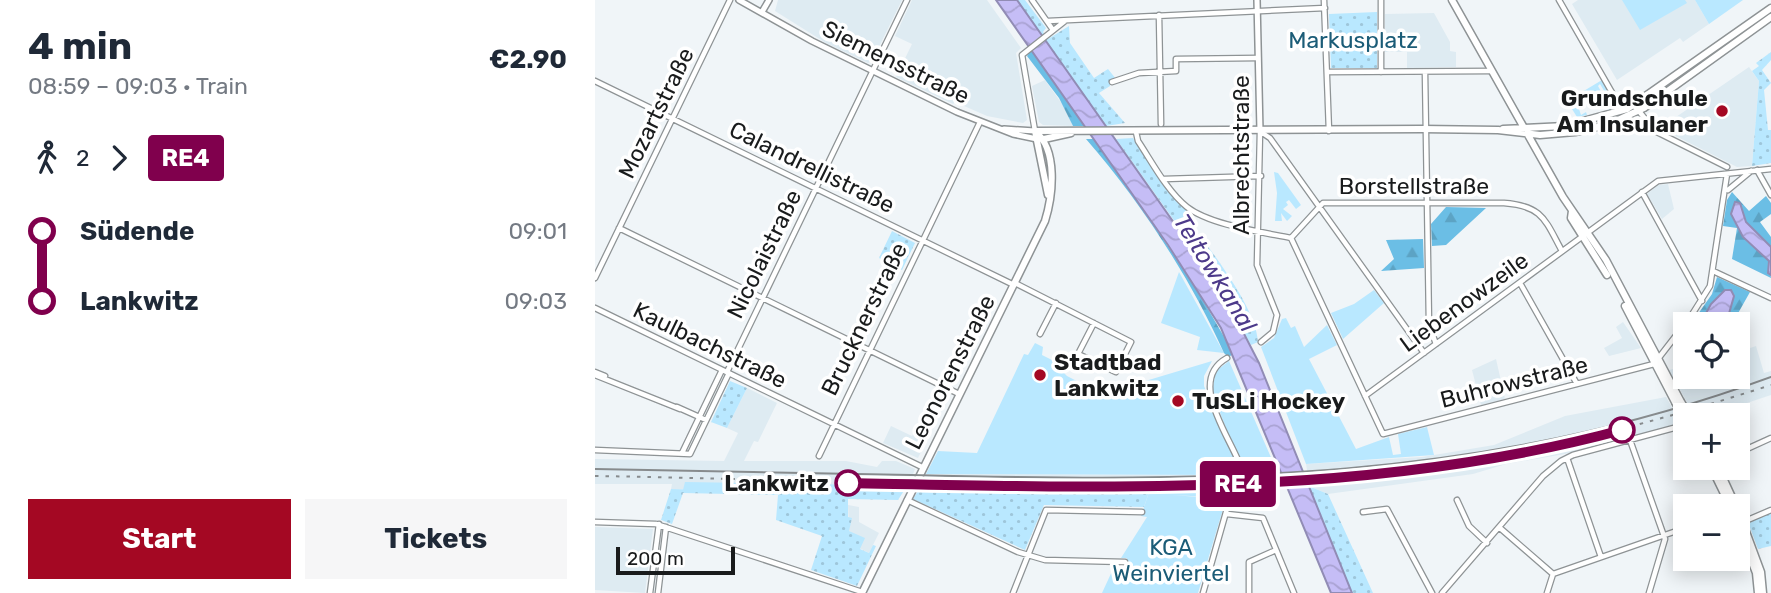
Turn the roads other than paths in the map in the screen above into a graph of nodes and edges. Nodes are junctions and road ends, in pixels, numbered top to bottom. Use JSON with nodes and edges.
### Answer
{"nodes":[{"id":1,"x":730,"y":0,"type":"edge"},
{"id":2,"x":739,"y":0,"type":"edge"},
{"id":3,"x":769,"y":0,"type":"edge"},
{"id":4,"x":907,"y":0,"type":"edge"},
{"id":5,"x":1032,"y":0,"type":"edge"},
{"id":6,"x":1257,"y":0,"type":"edge"},
{"id":7,"x":1324,"y":0,"type":"edge"},
{"id":8,"x":1381,"y":0,"type":"edge"},
{"id":9,"x":1452,"y":0,"type":"edge"},
{"id":10,"x":1559,"y":0,"type":"edge"},
{"id":11,"x":1325,"y":8,"type":"junction"},
{"id":12,"x":1771,"y":8,"type":"edge"},
{"id":13,"x":1257,"y":10,"type":"junction"},
{"id":14,"x":762,"y":12,"type":"junction"},
{"id":15,"x":1159,"y":15,"type":"junction"},
{"id":16,"x":1767,"y":17,"type":"edge"},
{"id":17,"x":1066,"y":20,"type":"junction"},
{"id":18,"x":1048,"y":21,"type":"junction"},
{"id":19,"x":1053,"y":30,"type":"junction"},
{"id":20,"x":1258,"y":58,"type":"junction"},
{"id":21,"x":873,"y":71,"type":"junction"},
{"id":22,"x":1160,"y":71,"type":"junction"},
{"id":23,"x":1492,"y":71,"type":"junction"},
{"id":24,"x":1327,"y":72,"type":"junction"},
{"id":25,"x":1381,"y":72,"type":"junction"},
{"id":26,"x":1425,"y":72,"type":"junction"},
{"id":27,"x":595,"y":81,"type":"edge"},
{"id":28,"x":1112,"y":82,"type":"dead end"},
{"id":29,"x":1636,"y":108,"type":"junction"},
{"id":30,"x":1624,"y":114,"type":"junction"},
{"id":31,"x":672,"y":119,"type":"junction"},
{"id":32,"x":980,"y":122,"type":"junction"},
{"id":33,"x":1161,"y":124,"type":"dead end"},
{"id":34,"x":1525,"y":127,"type":"junction"},
{"id":35,"x":1499,"y":130,"type":"junction"},
{"id":36,"x":1260,"y":131,"type":"junction"},
{"id":37,"x":1329,"y":131,"type":"junction"},
{"id":38,"x":1426,"y":131,"type":"junction"},
{"id":39,"x":1075,"y":132,"type":"junction"},
{"id":40,"x":1136,"y":132,"type":"junction"},
{"id":41,"x":1529,"y":134,"type":"junction"},
{"id":42,"x":1039,"y":136,"type":"junction"},
{"id":43,"x":1727,"y":167,"type":"dead end"},
{"id":44,"x":1771,"y":169,"type":"edge"},
{"id":45,"x":1754,"y":170,"type":"junction"},
{"id":46,"x":1727,"y":174,"type":"junction"},
{"id":47,"x":1261,"y":176,"type":"junction"},
{"id":48,"x":1164,"y":178,"type":"junction"},
{"id":49,"x":816,"y":189,"type":"junction"},
{"id":50,"x":1728,"y":190,"type":"dead end"},
{"id":51,"x":1641,"y":192,"type":"junction"},
{"id":52,"x":1771,"y":195,"type":"edge"},
{"id":53,"x":1427,"y":203,"type":"junction"},
{"id":54,"x":1318,"y":206,"type":"junction"},
{"id":55,"x":619,"y":228,"type":"junction"},
{"id":56,"x":1259,"y":232,"type":"junction"},
{"id":57,"x":1585,"y":234,"type":"junction"},
{"id":58,"x":1291,"y":238,"type":"junction"},
{"id":59,"x":922,"y":240,"type":"junction"},
{"id":60,"x":1562,"y":251,"type":"junction"},
{"id":61,"x":1713,"y":271,"type":"junction"},
{"id":62,"x":595,"y":278,"type":"edge"},
{"id":63,"x":1520,"y":282,"type":"junction"},
{"id":64,"x":1014,"y":284,"type":"junction"},
{"id":65,"x":763,"y":298,"type":"junction"},
{"id":66,"x":1771,"y":298,"type":"edge"},
{"id":67,"x":1703,"y":301,"type":"junction"},
{"id":68,"x":1056,"y":303,"type":"junction"},
{"id":69,"x":595,"y":308,"type":"edge"},
{"id":70,"x":1695,"y":312,"type":"edge"},
{"id":71,"x":1094,"y":323,"type":"junction"},
{"id":72,"x":1040,"y":334,"type":"dead end"},
{"id":73,"x":1673,"y":341,"type":"edge"},
{"id":74,"x":1261,"y":342,"type":"dead end"},
{"id":75,"x":1436,"y":344,"type":"junction"},
{"id":76,"x":869,"y":350,"type":"junction"},
{"id":77,"x":1424,"y":353,"type":"junction"},
{"id":78,"x":1227,"y":358,"type":"dead end"},
{"id":79,"x":1657,"y":362,"type":"junction"},
{"id":80,"x":726,"y":372,"type":"junction"},
{"id":81,"x":595,"y":373,"type":"edge"},
{"id":82,"x":1577,"y":384,"type":"junction"},
{"id":83,"x":959,"y":394,"type":"junction"},
{"id":84,"x":1365,"y":396,"type":"junction"},
{"id":85,"x":1678,"y":401,"type":"edge"},
{"id":86,"x":699,"y":417,"type":"junction"},
{"id":87,"x":706,"y":420,"type":"junction"},
{"id":88,"x":834,"y":425,"type":"junction"},
{"id":89,"x":1673,"y":427,"type":"edge"},
{"id":90,"x":1771,"y":438,"type":"edge"},
{"id":91,"x":1630,"y":440,"type":"junction"},
{"id":92,"x":1750,"y":448,"type":"edge"},
{"id":93,"x":595,"y":450,"type":"edge"},
{"id":94,"x":682,"y":453,"type":"junction"},
{"id":95,"x":819,"y":456,"type":"dead end"},
{"id":96,"x":1567,"y":458,"type":"junction"},
{"id":97,"x":922,"y":467,"type":"junction"},
{"id":98,"x":906,"y":500,"type":"junction"},
{"id":99,"x":1457,"y":500,"type":"dead end"},
{"id":100,"x":1771,"y":510,"type":"edge"},
{"id":101,"x":1142,"y":512,"type":"dead end"},
{"id":102,"x":1363,"y":512,"type":"dead end"},
{"id":103,"x":1227,"y":514,"type":"junction"},
{"id":104,"x":1750,"y":519,"type":"edge"},
{"id":105,"x":595,"y":522,"type":"edge"},
{"id":106,"x":659,"y":524,"type":"junction"},
{"id":107,"x":666,"y":527,"type":"junction"},
{"id":108,"x":1500,"y":528,"type":"junction"},
{"id":109,"x":1673,"y":533,"type":"edge"},
{"id":110,"x":1664,"y":536,"type":"junction"},
{"id":111,"x":1487,"y":543,"type":"junction"},
{"id":112,"x":1750,"y":548,"type":"edge"},
{"id":113,"x":1276,"y":550,"type":"junction"},
{"id":114,"x":1028,"y":554,"type":"junction"},
{"id":115,"x":1750,"y":556,"type":"edge"},
{"id":116,"x":1601,"y":557,"type":"junction"},
{"id":117,"x":1125,"y":562,"type":"dead end"},
{"id":118,"x":1553,"y":574,"type":"junction"},
{"id":119,"x":649,"y":593,"type":"edge"},
{"id":120,"x":658,"y":593,"type":"edge"},
{"id":121,"x":862,"y":593,"type":"edge"},
{"id":122,"x":1013,"y":593,"type":"edge"},
{"id":123,"x":1203,"y":593,"type":"edge"},
{"id":124,"x":1249,"y":593,"type":"edge"},
{"id":125,"x":1294,"y":593,"type":"edge"},
{"id":126,"x":1432,"y":593,"type":"edge"},
{"id":127,"x":1441,"y":593,"type":"edge"},
{"id":128,"x":1547,"y":593,"type":"edge"},
{"id":129,"x":1650,"y":593,"type":"edge"},
{"id":130,"x":1758,"y":593,"type":"edge"},
{"id":131,"x":1763,"y":593,"type":"edge"}],
"edges":[{"from":1,"to":31,"type":"street","name":"Mozartstraße"},
{"from":2,"to":14,"type":"street","name":"Siemensstraße"},
{"from":3,"to":14,"type":"street"},
{"from":4,"to":21,"type":"street","name":"Nicolaistraße"},
{"from":5,"to":18,"type":"street"},
{"from":6,"to":13,"type":"street","name":"Albrechtstraße"},
{"from":7,"to":11,"type":"street"},
{"from":8,"to":25,"type":"street"},
{"from":9,"to":23,"type":"main road"},
{"from":10,"to":30,"type":"street"},
{"from":11,"to":13,"type":"street"},
{"from":11,"to":24,"type":"street"},
{"from":12,"to":16,"type":"main road"},
{"from":13,"to":15,"type":"street"},
{"from":13,"to":20,"type":"street","name":"Albrechtstraße"},
{"from":14,"to":21,"type":"street","name":"Siemensstraße"},
{"from":15,"to":17,"type":"street"},
{"from":15,"to":22,"type":"street"},
{"from":16,"to":29,"type":"main road"},
{"from":17,"to":18,"type":"street"},
{"from":17,"to":19,"type":"street"},
{"from":18,"to":19,"type":"street"},
{"from":19,"to":42,"type":"street","name":"Leonorenstraße"},
{"from":20,"to":22,"type":"street"},
{"from":20,"to":36,"type":"street","name":"Albrechtstraße"},
{"from":21,"to":32,"type":"street","name":"Siemensstraße"},
{"from":21,"to":49,"type":"street","name":"Nicolaistraße"},
{"from":22,"to":28,"type":"street"},
{"from":22,"to":33,"type":"street"},
{"from":23,"to":26,"type":"street"},
{"from":23,"to":34,"type":"main road"},
{"from":24,"to":25,"type":"street"},
{"from":24,"to":37,"type":"street"},
{"from":25,"to":26,"type":"street"},
{"from":26,"to":38,"type":"street"},
{"from":27,"to":31,"type":"street","name":"Calandrellistraße"},
{"from":29,"to":30,"type":"main road"},
{"from":29,"to":43,"type":"street"},
{"from":30,"to":34,"type":"main road"},
{"from":30,"to":41,"type":"main road"},
{"from":31,"to":49,"type":"street","name":"Calandrellistraße"},
{"from":31,"to":55,"type":"street","name":"Mozartstraße"},
{"from":32,"to":42,"type":"street","name":"Siemensstraße"},
{"from":32,"to":59,"type":"street","name":"Brucknerstraße"},
{"from":34,"to":35,"type":"main road"},
{"from":34,"to":41,"type":"main road"},
{"from":35,"to":38,"type":"main road","name":"Siemensstraße"},
{"from":35,"to":41,"type":"main road"},
{"from":36,"to":37,"type":"main road","name":"Siemensstraße"},
{"from":36,"to":40,"type":"main road","name":"Siemensstraße"},
{"from":36,"to":47,"type":"street","name":"Albrechtstraße"},
{"from":36,"to":54,"type":"street"},
{"from":37,"to":38,"type":"main road","name":"Siemensstraße"},
{"from":38,"to":53,"type":"street"},
{"from":39,"to":40,"type":"main road","name":"Siemensstraße"},
{"from":39,"to":42,"type":"main road","name":"Siemensstraße"},
{"from":39,"to":42,"type":"main road","name":"Siemensstraße"},
{"from":40,"to":48,"type":"street"},
{"from":41,"to":57,"type":"main road"},
{"from":42,"to":64,"type":"main road","name":"Leonorenstraße"},
{"from":44,"to":45,"type":"street","name":"Liebenowzeile"},
{"from":45,"to":46,"type":"street","name":"Liebenowzeile"},
{"from":45,"to":50,"type":"street"},
{"from":45,"to":52,"type":"street"},
{"from":46,"to":51,"type":"street","name":"Liebenowzeile"},
{"from":46,"to":61,"type":"street"},
{"from":47,"to":48,"type":"street"},
{"from":47,"to":56,"type":"street","name":"Albrechtstraße"},
{"from":48,"to":56,"type":"street"},
{"from":49,"to":59,"type":"street","name":"Calandrellistraße"},
{"from":49,"to":65,"type":"street","name":"Nicolaistraße"},
{"from":51,"to":57,"type":"street","name":"Liebenowzeile"},
{"from":51,"to":67,"type":"street"},
{"from":53,"to":54,"type":"street","name":"Borstellstraße"},
{"from":53,"to":60,"type":"street","name":"Borstellstraße"},
{"from":53,"to":75,"type":"street"},
{"from":54,"to":58,"type":"street","name":"Borstellstraße"},
{"from":54,"to":77,"type":"street"},
{"from":55,"to":62,"type":"street","name":"Mozartstraße"},
{"from":55,"to":65,"type":"street"},
{"from":56,"to":58,"type":"street"},
{"from":56,"to":74,"type":"street","name":"Albrechtstraße"},
{"from":57,"to":60,"type":"street","name":"Liebenowzeile"},
{"from":57,"to":79,"type":"main road"},
{"from":58,"to":84,"type":"street"},
{"from":59,"to":64,"type":"street","name":"Calandrellistraße"},
{"from":59,"to":76,"type":"street","name":"Brucknerstraße"},
{"from":60,"to":63,"type":"street","name":"Liebenowzeile"},
{"from":61,"to":66,"type":"street"},
{"from":61,"to":67,"type":"street"},
{"from":63,"to":75,"type":"street","name":"Liebenowzeile"},
{"from":63,"to":82,"type":"street"},
{"from":64,"to":68,"type":"street","name":"Calandrellistraße"},
{"from":64,"to":83,"type":"main road","name":"Leonorenstraße"},
{"from":65,"to":76,"type":"street"},
{"from":65,"to":80,"type":"street","name":"Nicolaistraße"},
{"from":67,"to":70,"type":"street"},
{"from":68,"to":71,"type":"street","name":"Calandrellistraße"},
{"from":68,"to":72,"type":"street"},
{"from":69,"to":80,"type":"street","name":"Kaulbachstraße"},
{"from":71,"to":71,"type":"street","name":"Calandrellistraße"},
{"from":73,"to":79,"type":"street"},
{"from":75,"to":77,"type":"street","name":"Liebenowzeile"},
{"from":76,"to":83,"type":"street"},
{"from":76,"to":88,"type":"street","name":"Brucknerstraße"},
{"from":77,"to":84,"type":"street","name":"Liebenowzeile"},
{"from":78,"to":103,"type":"street"},
{"from":79,"to":82,"type":"street","name":"Buhrowstraße"},
{"from":79,"to":85,"type":"main road"},
{"from":80,"to":86,"type":"street","name":"Nicolaistraße"},
{"from":80,"to":87,"type":"street","name":"Nicolaistraße"},
{"from":80,"to":88,"type":"street","name":"Kaulbachstraße"},
{"from":81,"to":86,"type":"street"},
{"from":82,"to":84,"type":"street","name":"Buhrowstraße"},
{"from":83,"to":97,"type":"main road","name":"Leonorenstraße"},
{"from":86,"to":87,"type":"street"},
{"from":86,"to":94,"type":"street","name":"Nicolaistraße"},
{"from":87,"to":94,"type":"street","name":"Nicolaistraße"},
{"from":88,"to":95,"type":"street","name":"Brucknerstraße"},
{"from":88,"to":97,"type":"street","name":"Kaulbachstraße"},
{"from":89,"to":91,"type":"street"},
{"from":90,"to":92,"type":"street"},
{"from":91,"to":96,"type":"street"},
{"from":91,"to":110,"type":"street"},
{"from":93,"to":94,"type":"street"},
{"from":96,"to":108,"type":"street"},
{"from":96,"to":116,"type":"street"},
{"from":97,"to":98,"type":"main road","name":"Leonorenstraße"},
{"from":98,"to":114,"type":"street"},
{"from":98,"to":121,"type":"main road","name":"Leonorenstraße"},
{"from":99,"to":111,"type":"street"},
{"from":100,"to":104,"type":"street"},
{"from":101,"to":114,"type":"street"},
{"from":102,"to":126,"type":"street"},
{"from":103,"to":113,"type":"street"},
{"from":103,"to":123,"type":"street"},
{"from":105,"to":106,"type":"street"},
{"from":106,"to":107,"type":"street"},
{"from":106,"to":119,"type":"street"},
{"from":107,"to":120,"type":"street"},
{"from":107,"to":121,"type":"street"},
{"from":108,"to":111,"type":"street"},
{"from":108,"to":118,"type":"street"},
{"from":109,"to":110,"type":"street"},
{"from":110,"to":116,"type":"street"},
{"from":110,"to":129,"type":"street"},
{"from":111,"to":127,"type":"street"},
{"from":112,"to":131,"type":"main road"},
{"from":113,"to":124,"type":"street"},
{"from":113,"to":125,"type":"street"},
{"from":114,"to":117,"type":"street"},
{"from":114,"to":122,"type":"street"},
{"from":115,"to":130,"type":"main road"},
{"from":116,"to":118,"type":"street"},
{"from":118,"to":128,"type":"street"}]}
